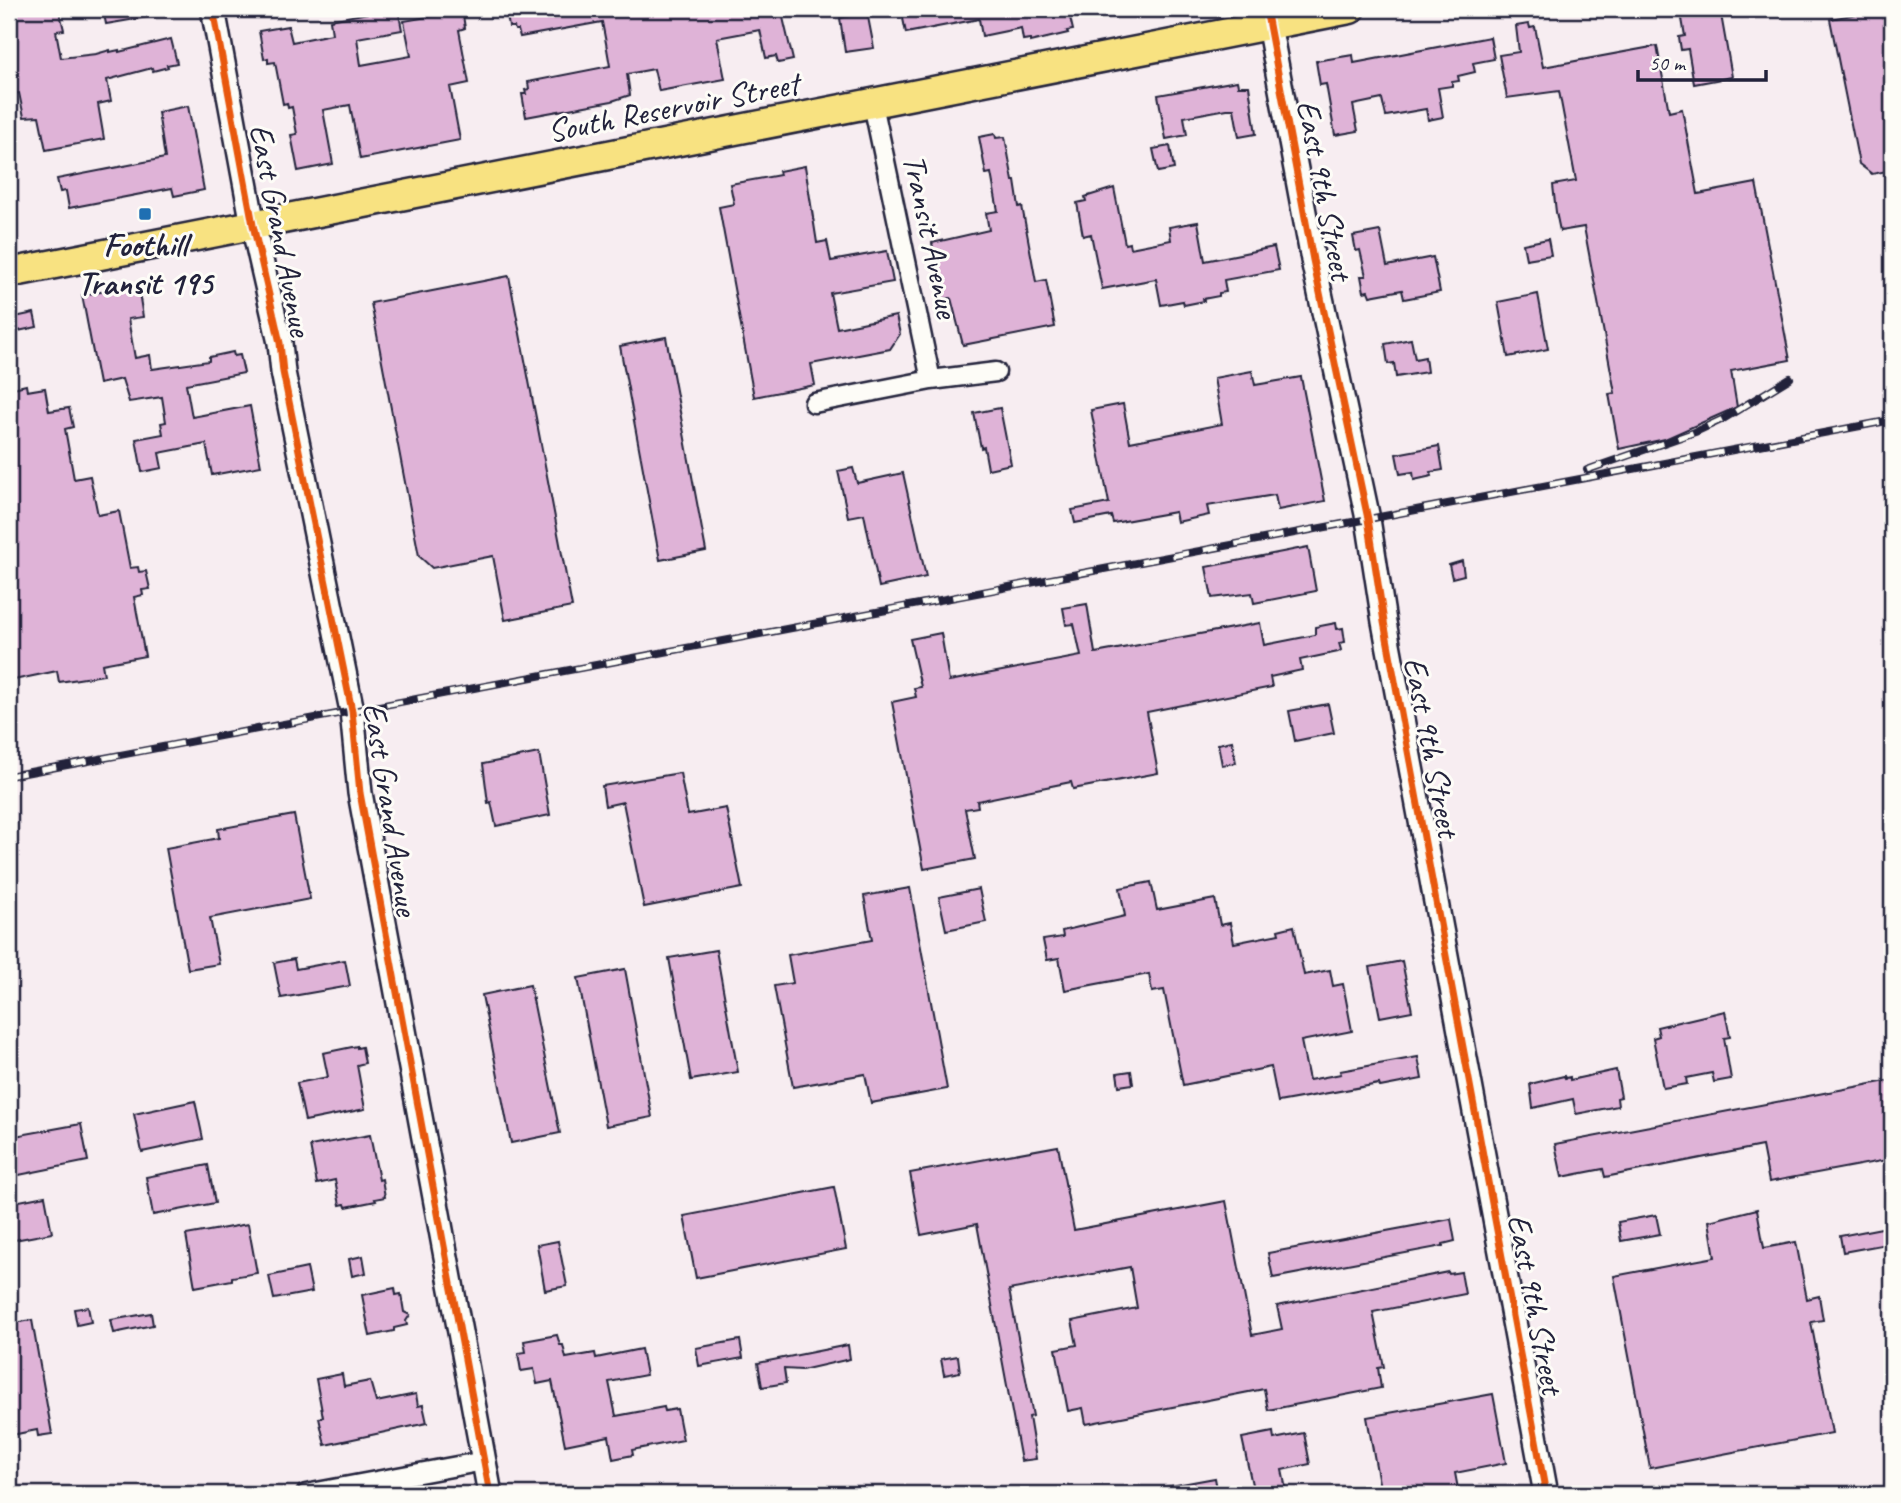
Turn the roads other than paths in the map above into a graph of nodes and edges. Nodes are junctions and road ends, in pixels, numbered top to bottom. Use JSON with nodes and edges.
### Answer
{"nodes":[{"id":1,"x":213,"y":9,"type":"edge"},
{"id":2,"x":1350,"y":9,"type":"edge"},
{"id":3,"x":1267,"y":16,"type":"edge"},
{"id":4,"x":873,"y":104,"type":"junction"},
{"id":5,"x":253,"y":225,"type":"junction"},
{"id":6,"x":9,"y":273,"type":"edge"},
{"id":7,"x":996,"y":372,"type":"dead end"},
{"id":8,"x":931,"y":380,"type":"junction"},
{"id":9,"x":814,"y":403,"type":"dead end"},
{"id":10,"x":484,"y":1461,"type":"junction"},
{"id":11,"x":306,"y":1494,"type":"edge"},
{"id":12,"x":491,"y":1494,"type":"edge"},
{"id":13,"x":1546,"y":1494,"type":"edge"}],
"edges":[{"from":1,"to":5,"type":"street","name":"East Grand Avenue"},
{"from":2,"to":3,"type":"main road","name":"South Reservoir Street"},
{"from":3,"to":4,"type":"main road","name":"South Reservoir Street"},
{"from":3,"to":13,"type":"street","name":"East 9th Street"},
{"from":4,"to":5,"type":"main road","name":"South Reservoir Street"},
{"from":4,"to":8,"type":"street","name":"Transit Avenue"},
{"from":5,"to":6,"type":"main road","name":"South Reservoir Street"},
{"from":5,"to":10,"type":"street","name":"East Grand Avenue"},
{"from":7,"to":8,"type":"street"},
{"from":8,"to":9,"type":"street"},
{"from":10,"to":11,"type":"street"},
{"from":10,"to":12,"type":"street","name":"East Grand Avenue"}]}
